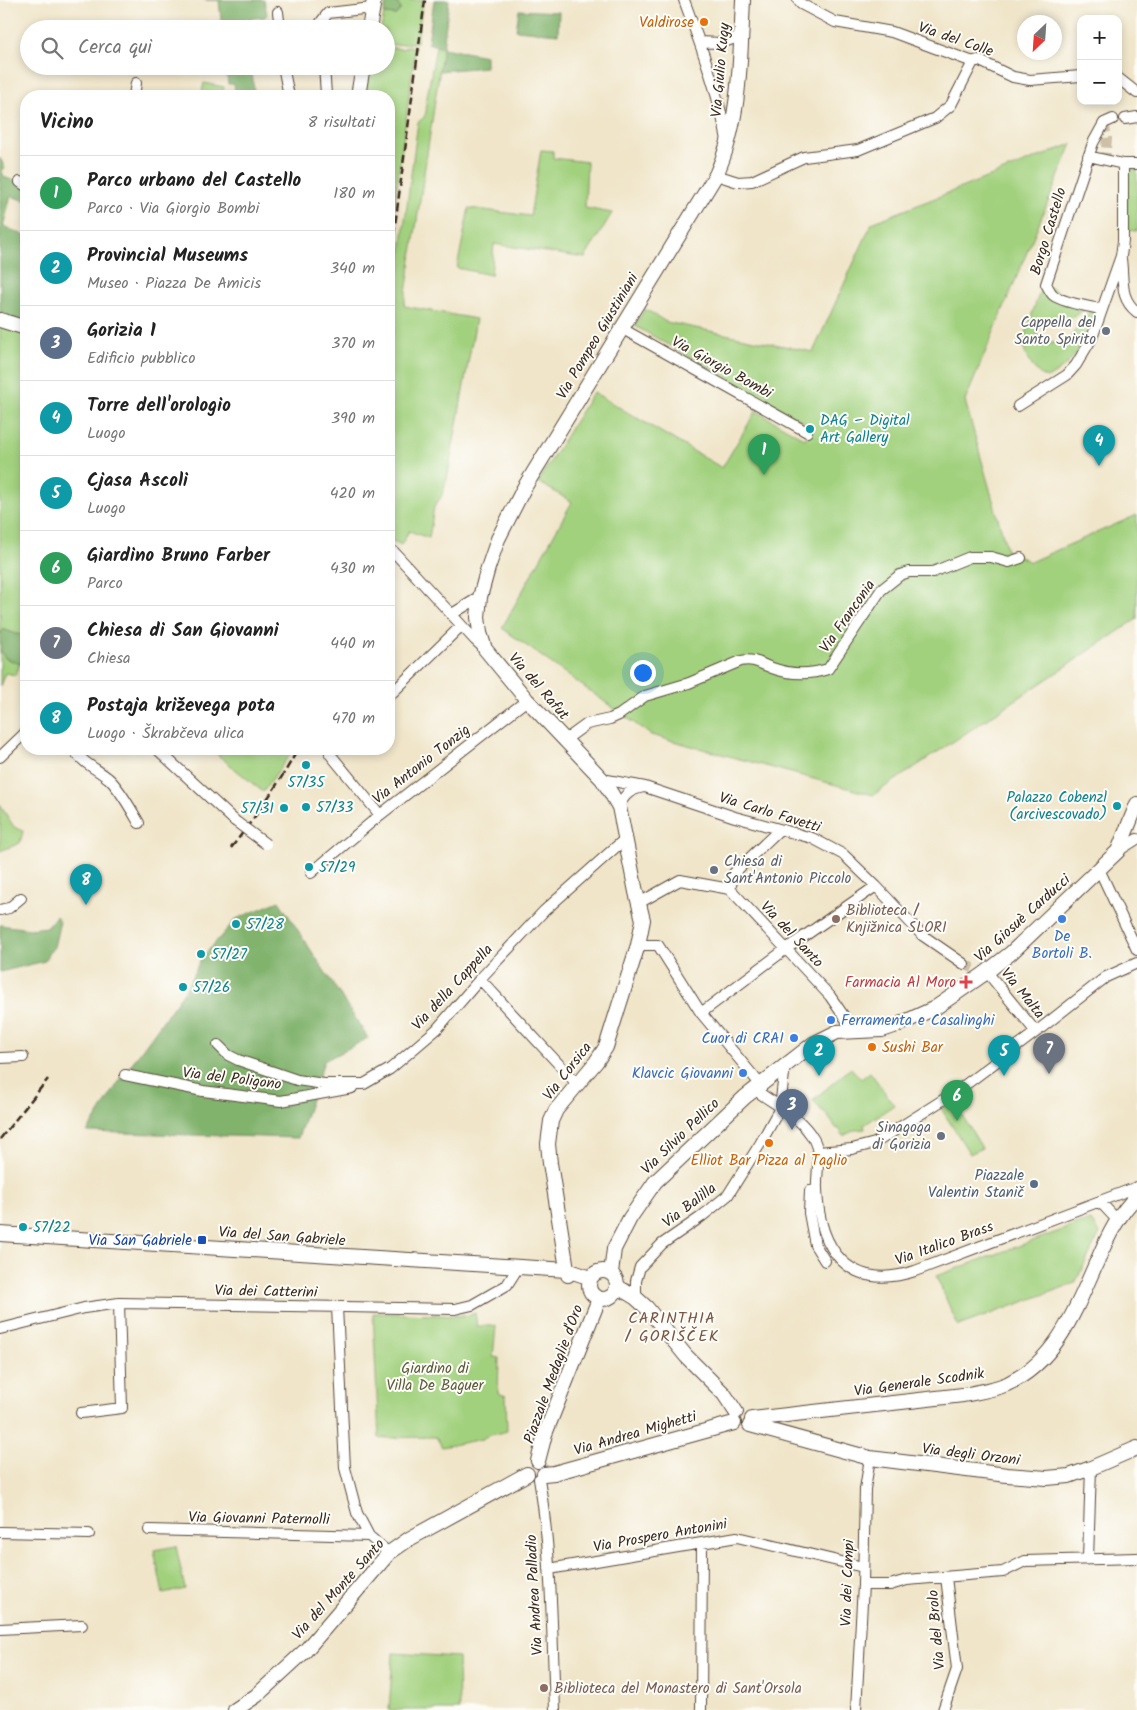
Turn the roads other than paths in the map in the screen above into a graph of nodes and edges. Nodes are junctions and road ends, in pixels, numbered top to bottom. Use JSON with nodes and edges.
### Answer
{"nodes":[{"id":1,"x":684,"y":0,"type":"edge"},
{"id":2,"x":743,"y":0,"type":"edge"},
{"id":3,"x":798,"y":0,"type":"edge"},
{"id":4,"x":373,"y":4,"type":"edge"},
{"id":5,"x":278,"y":12,"type":"dead end"},
{"id":6,"x":279,"y":20,"type":"edge"},
{"id":7,"x":323,"y":20,"type":"edge"},
{"id":8,"x":370,"y":20,"type":"edge"},
{"id":9,"x":741,"y":36,"type":"junction"},
{"id":10,"x":700,"y":42,"type":"junction"},
{"id":11,"x":973,"y":62,"type":"junction"},
{"id":12,"x":285,"y":75,"type":"edge"},
{"id":13,"x":325,"y":75,"type":"edge"},
{"id":14,"x":362,"y":75,"type":"edge"},
{"id":15,"x":1077,"y":76,"type":"edge"},
{"id":16,"x":1122,"y":81,"type":"edge"},
{"id":17,"x":136,"y":83,"type":"dead end"},
{"id":18,"x":135,"y":90,"type":"edge"},
{"id":19,"x":288,"y":90,"type":"edge"},
{"id":20,"x":326,"y":90,"type":"edge"},
{"id":21,"x":359,"y":90,"type":"edge"},
{"id":22,"x":1137,"y":93,"type":"edge"},
{"id":23,"x":1137,"y":117,"type":"edge"},
{"id":24,"x":1113,"y":119,"type":"dead end"},
{"id":25,"x":1125,"y":119,"type":"dead end"},
{"id":26,"x":728,"y":143,"type":"junction"},
{"id":27,"x":1088,"y":156,"type":"junction"},
{"id":28,"x":1123,"y":164,"type":"junction"},
{"id":29,"x":1137,"y":164,"type":"edge"},
{"id":30,"x":716,"y":175,"type":"junction"},
{"id":31,"x":1121,"y":256,"type":"junction"},
{"id":32,"x":1101,"y":308,"type":"junction"},
{"id":33,"x":1137,"y":312,"type":"edge"},
{"id":34,"x":0,"y":320,"type":"edge"},
{"id":35,"x":20,"y":326,"type":"edge"},
{"id":36,"x":621,"y":328,"type":"junction"},
{"id":37,"x":1018,"y":406,"type":"dead end"},
{"id":38,"x":807,"y":432,"type":"dead end"},
{"id":39,"x":395,"y":553,"type":"edge"},
{"id":40,"x":1021,"y":558,"type":"dead end"},
{"id":41,"x":480,"y":597,"type":"junction"},
{"id":42,"x":452,"y":614,"type":"junction"},
{"id":43,"x":461,"y":626,"type":"junction"},
{"id":44,"x":485,"y":649,"type":"junction"},
{"id":45,"x":395,"y":690,"type":"edge"},
{"id":46,"x":527,"y":700,"type":"junction"},
{"id":47,"x":20,"y":738,"type":"edge"},
{"id":48,"x":565,"y":740,"type":"junction"},
{"id":49,"x":77,"y":755,"type":"edge"},
{"id":50,"x":164,"y":755,"type":"edge"},
{"id":51,"x":331,"y":755,"type":"edge"},
{"id":52,"x":0,"y":757,"type":"edge"},
{"id":53,"x":602,"y":780,"type":"junction"},
{"id":54,"x":645,"y":787,"type":"junction"},
{"id":55,"x":1137,"y":804,"type":"edge"},
{"id":56,"x":619,"y":807,"type":"junction"},
{"id":57,"x":380,"y":815,"type":"junction"},
{"id":58,"x":139,"y":823,"type":"dead end"},
{"id":59,"x":780,"y":830,"type":"junction"},
{"id":60,"x":626,"y":838,"type":"junction"},
{"id":61,"x":1137,"y":839,"type":"edge"},
{"id":62,"x":266,"y":844,"type":"dead end"},
{"id":63,"x":1118,"y":851,"type":"junction"},
{"id":64,"x":1099,"y":869,"type":"junction"},
{"id":65,"x":311,"y":873,"type":"dead end"},
{"id":66,"x":876,"y":886,"type":"junction"},
{"id":67,"x":730,"y":889,"type":"junction"},
{"id":68,"x":21,"y":898,"type":"dead end"},
{"id":69,"x":639,"y":902,"type":"junction"},
{"id":70,"x":0,"y":910,"type":"edge"},
{"id":71,"x":643,"y":920,"type":"joint"},
{"id":72,"x":638,"y":945,"type":"junction"},
{"id":73,"x":786,"y":949,"type":"junction"},
{"id":74,"x":1137,"y":950,"type":"edge"},
{"id":75,"x":1137,"y":962,"type":"edge"},
{"id":76,"x":964,"y":964,"type":"tunnel mouth"},
{"id":77,"x":982,"y":972,"type":"junction"},
{"id":78,"x":480,"y":979,"type":"junction"},
{"id":79,"x":702,"y":1013,"type":"junction"},
{"id":80,"x":854,"y":1031,"type":"junction"},
{"id":81,"x":1036,"y":1032,"type":"junction"},
{"id":82,"x":218,"y":1045,"type":"dead end"},
{"id":83,"x":23,"y":1057,"type":"dead end"},
{"id":84,"x":0,"y":1058,"type":"edge"},
{"id":85,"x":785,"y":1065,"type":"junction"},
{"id":86,"x":125,"y":1074,"type":"dead end"},
{"id":87,"x":364,"y":1084,"type":"junction"},
{"id":88,"x":578,"y":1085,"type":"junction"},
{"id":89,"x":757,"y":1087,"type":"junction"},
{"id":90,"x":780,"y":1108,"type":"junction"},
{"id":91,"x":818,"y":1152,"type":"junction"},
{"id":92,"x":1137,"y":1187,"type":"edge"},
{"id":93,"x":817,"y":1190,"type":"junction"},
{"id":94,"x":1137,"y":1196,"type":"edge"},
{"id":95,"x":1098,"y":1202,"type":"junction"},
{"id":96,"x":1117,"y":1220,"type":"junction"},
{"id":97,"x":0,"y":1234,"type":"edge"},
{"id":98,"x":825,"y":1261,"type":"dead end"},
{"id":99,"x":519,"y":1266,"type":"junction"},
{"id":100,"x":567,"y":1272,"type":"junction"},
{"id":101,"x":611,"y":1273,"type":"junction"},
{"id":102,"x":590,"y":1280,"type":"junction"},
{"id":103,"x":618,"y":1287,"type":"junction"},
{"id":104,"x":636,"y":1298,"type":"junction"},
{"id":105,"x":599,"y":1299,"type":"junction"},
{"id":106,"x":119,"y":1303,"type":"junction"},
{"id":107,"x":337,"y":1307,"type":"junction"},
{"id":108,"x":0,"y":1329,"type":"edge"},
{"id":109,"x":81,"y":1413,"type":"dead end"},
{"id":110,"x":802,"y":1413,"type":"junction"},
{"id":111,"x":735,"y":1417,"type":"junction"},
{"id":112,"x":751,"y":1422,"type":"junction"},
{"id":113,"x":799,"y":1438,"type":"junction"},
{"id":114,"x":1137,"y":1448,"type":"edge"},
{"id":115,"x":870,"y":1458,"type":"junction"},
{"id":116,"x":1091,"y":1468,"type":"junction"},
{"id":117,"x":537,"y":1472,"type":"junction"},
{"id":118,"x":149,"y":1530,"type":"dead end"},
{"id":119,"x":0,"y":1532,"type":"edge"},
{"id":120,"x":89,"y":1534,"type":"dead end"},
{"id":121,"x":369,"y":1536,"type":"junction"},
{"id":122,"x":702,"y":1543,"type":"junction"},
{"id":123,"x":389,"y":1553,"type":"junction"},
{"id":124,"x":1137,"y":1558,"type":"edge"},
{"id":125,"x":1088,"y":1559,"type":"junction"},
{"id":126,"x":863,"y":1566,"type":"junction"},
{"id":127,"x":549,"y":1569,"type":"junction"},
{"id":128,"x":946,"y":1577,"type":"junction"},
{"id":129,"x":863,"y":1585,"type":"junction"},
{"id":130,"x":82,"y":1625,"type":"dead end"},
{"id":131,"x":0,"y":1629,"type":"edge"},
{"id":132,"x":235,"y":1710,"type":"edge"},
{"id":133,"x":556,"y":1710,"type":"edge"},
{"id":134,"x":701,"y":1710,"type":"edge"},
{"id":135,"x":856,"y":1710,"type":"edge"},
{"id":136,"x":944,"y":1710,"type":"edge"}],
"edges":[{"from":1,"to":10,"type":"street"},
{"from":2,"to":9,"type":"main road","name":"Via Giulio Kugy"},
{"from":3,"to":11,"type":"street","name":"Via del Colle"},
{"from":4,"to":7,"type":"street"},
{"from":4,"to":8,"type":"main road"},
{"from":5,"to":6,"type":"street"},
{"from":9,"to":10,"type":"street"},
{"from":9,"to":26,"type":"main road","name":"Via Giulio Kugy"},
{"from":10,"to":26,"type":"street"},
{"from":11,"to":15,"type":"street","name":"Via del Colle"},
{"from":11,"to":30,"type":"street"},
{"from":12,"to":19,"type":"street"},
{"from":13,"to":20,"type":"street"},
{"from":14,"to":21,"type":"main road"},
{"from":16,"to":22,"type":"street"},
{"from":17,"to":18,"type":"street"},
{"from":23,"to":25,"type":"street"},
{"from":24,"to":27,"type":"street","name":"Borgo Castello"},
{"from":26,"to":30,"type":"main road","name":"Via Pompeo Giustiniani"},
{"from":27,"to":28,"type":"street"},
{"from":27,"to":32,"type":"street","name":"Borgo Castello"},
{"from":28,"to":29,"type":"street"},
{"from":28,"to":31,"type":"street"},
{"from":30,"to":36,"type":"main road","name":"Via Pompeo Giustiniani"},
{"from":31,"to":32,"type":"street"},
{"from":31,"to":33,"type":"street"},
{"from":32,"to":37,"type":"street"},
{"from":34,"to":35,"type":"main road"},
{"from":36,"to":38,"type":"street","name":"Via Giorgio Bombi"},
{"from":36,"to":41,"type":"main road","name":"Via Pompeo Giustiniani"},
{"from":39,"to":42,"type":"street","name":"Via del Rafut"},
{"from":40,"to":48,"type":"street","name":"Via Franconia"},
{"from":41,"to":42,"type":"street"},
{"from":41,"to":44,"type":"main road","name":"Via Pompeo Giustiniani"},
{"from":42,"to":43,"type":"street","name":"Via del Rafut"},
{"from":43,"to":44,"type":"street","name":"Via del Rafut"},
{"from":43,"to":45,"type":"street"},
{"from":44,"to":46,"type":"main road","name":"Via del Rafut"},
{"from":46,"to":48,"type":"main road","name":"Via del Rafut"},
{"from":46,"to":57,"type":"street","name":"Via Antonio Tonzig"},
{"from":47,"to":52,"type":"street"},
{"from":48,"to":53,"type":"main road","name":"Via del Rafut"},
{"from":49,"to":58,"type":"street"},
{"from":50,"to":62,"type":"street","bridge":true},
{"from":51,"to":57,"type":"street"},
{"from":53,"to":54,"type":"street","name":"Via Carlo Favetti"},
{"from":53,"to":56,"type":"main road","name":"Via del Rafut"},
{"from":54,"to":56,"type":"street"},
{"from":54,"to":59,"type":"street","name":"Via Carlo Favetti"},
{"from":55,"to":63,"type":"main road"},
{"from":56,"to":60,"type":"main road","name":"Via del Rafut"},
{"from":57,"to":65,"type":"street","name":"Via Antonio Tonzig"},
{"from":59,"to":66,"type":"street","name":"Via Carlo Favetti"},
{"from":59,"to":67,"type":"street"},
{"from":60,"to":69,"type":"main road","name":"Via del Rafut"},
{"from":60,"to":78,"type":"street","name":"Via della Cappella"},
{"from":61,"to":63,"type":"street"},
{"from":63,"to":64,"type":"main road","name":"Via Giosuè Carducci"},
{"from":64,"to":74,"type":"street"},
{"from":64,"to":77,"type":"main road","name":"Via Giosuè Carducci"},
{"from":66,"to":73,"type":"street"},
{"from":66,"to":76,"type":"street","name":"Via Carlo Favetti"},
{"from":67,"to":69,"type":"street"},
{"from":67,"to":73,"type":"street","name":"Via del Santo"},
{"from":68,"to":70,"type":"street"},
{"from":69,"to":71,"type":"main road","name":"Via del Rafut"},
{"from":71,"to":72,"type":"main road","name":"Via Corsica"},
{"from":72,"to":79,"type":"street"},
{"from":72,"to":88,"type":"main road","name":"Via Corsica"},
{"from":73,"to":79,"type":"street"},
{"from":73,"to":80,"type":"street","name":"Via del Santo"},
{"from":75,"to":81,"type":"street"},
{"from":77,"to":80,"type":"main road","name":"Via Giosuè Carducci"},
{"from":77,"to":81,"type":"street","name":"Via Malta"},
{"from":78,"to":87,"type":"street","name":"Via della Cappella"},
{"from":78,"to":88,"type":"street"},
{"from":79,"to":89,"type":"street"},
{"from":80,"to":85,"type":"main road","name":"Via Giosuè Carducci"},
{"from":81,"to":91,"type":"street"},
{"from":82,"to":87,"type":"street","name":"Via della Cappella"},
{"from":83,"to":84,"type":"street"},
{"from":85,"to":89,"type":"main road","name":"Via Silvio Pellico"},
{"from":85,"to":90,"type":"street"},
{"from":86,"to":87,"type":"street","name":"Via del Poligono"},
{"from":88,"to":100,"type":"main road","name":"Via Corsica"},
{"from":89,"to":90,"type":"street"},
{"from":89,"to":101,"type":"main road","name":"Via Silvio Pellico"},
{"from":90,"to":91,"type":"street"},
{"from":90,"to":104,"type":"street","name":"Via Balilla"},
{"from":91,"to":93,"type":"street","name":"Via Italico Brass"},
{"from":92,"to":95,"type":"street","name":"Via Italico Brass"},
{"from":93,"to":95,"type":"street","name":"Via Italico Brass"},
{"from":93,"to":98,"type":"street"},
{"from":94,"to":96,"type":"main road","name":"Via Generale Scodnik"},
{"from":95,"to":96,"type":"street"},
{"from":96,"to":110,"type":"main road","name":"Via Generale Scodnik"},
{"from":97,"to":99,"type":"main road","name":"Via del San Gabriele"},
{"from":99,"to":100,"type":"main road","name":"Via del San Gabriele"},
{"from":99,"to":107,"type":"street","name":"Via dei Catterini"},
{"from":100,"to":102,"type":"main road","name":"Via del San Gabriele"},
{"from":101,"to":102,"type":"main road"},
{"from":101,"to":103,"type":"main road"},
{"from":102,"to":105,"type":"main road","name":"Piazzale Medaglie d'Oro"},
{"from":103,"to":104,"type":"main road"},
{"from":103,"to":105,"type":"main road","name":"Piazzale Medaglie d'Oro"},
{"from":104,"to":111,"type":"main road"},
{"from":105,"to":117,"type":"main road","name":"Piazzale Medaglie d'Oro"},
{"from":106,"to":107,"type":"street","name":"Via dei Catterini"},
{"from":106,"to":108,"type":"street","name":"Via dei Catterini"},
{"from":106,"to":109,"type":"street"},
{"from":107,"to":121,"type":"street"},
{"from":110,"to":112,"type":"main road","name":"Via Generale Scodnik"},
{"from":110,"to":113,"type":"main road"},
{"from":111,"to":112,"type":"main road","name":"Via degli Orzoni"},
{"from":111,"to":117,"type":"main road","name":"Via Andrea Mighetti"},
{"from":112,"to":113,"type":"main road","name":"Via degli Orzoni"},
{"from":113,"to":115,"type":"main road","name":"Via degli Orzoni"},
{"from":114,"to":116,"type":"main road","name":"Via degli Orzoni"},
{"from":115,"to":116,"type":"main road","name":"Via degli Orzoni"},
{"from":115,"to":126,"type":"street","name":"Via dei Campi"},
{"from":116,"to":125,"type":"street"},
{"from":117,"to":123,"type":"main road","name":"Via del Monte Santo"},
{"from":117,"to":127,"type":"street","name":"Via Andrea Palladio"},
{"from":118,"to":121,"type":"street","name":"Via Giovanni Paternolli"},
{"from":119,"to":120,"type":"street"},
{"from":121,"to":123,"type":"street"},
{"from":122,"to":126,"type":"street","name":"Via Prospero Antonini"},
{"from":122,"to":127,"type":"street","name":"Via Prospero Antonini"},
{"from":122,"to":134,"type":"street"},
{"from":123,"to":132,"type":"main road","name":"Via del Monte Santo"},
{"from":124,"to":125,"type":"street","name":"Via del Brolo"},
{"from":125,"to":128,"type":"street","name":"Via del Brolo"},
{"from":126,"to":129,"type":"street","name":"Via dei Campi"},
{"from":127,"to":133,"type":"street","name":"Via Andrea Palladio"},
{"from":128,"to":129,"type":"street","name":"Via del Brolo"},
{"from":128,"to":136,"type":"street","name":"Via del Brolo"},
{"from":129,"to":135,"type":"street","name":"Via dei Campi"},
{"from":130,"to":131,"type":"street"}]}
